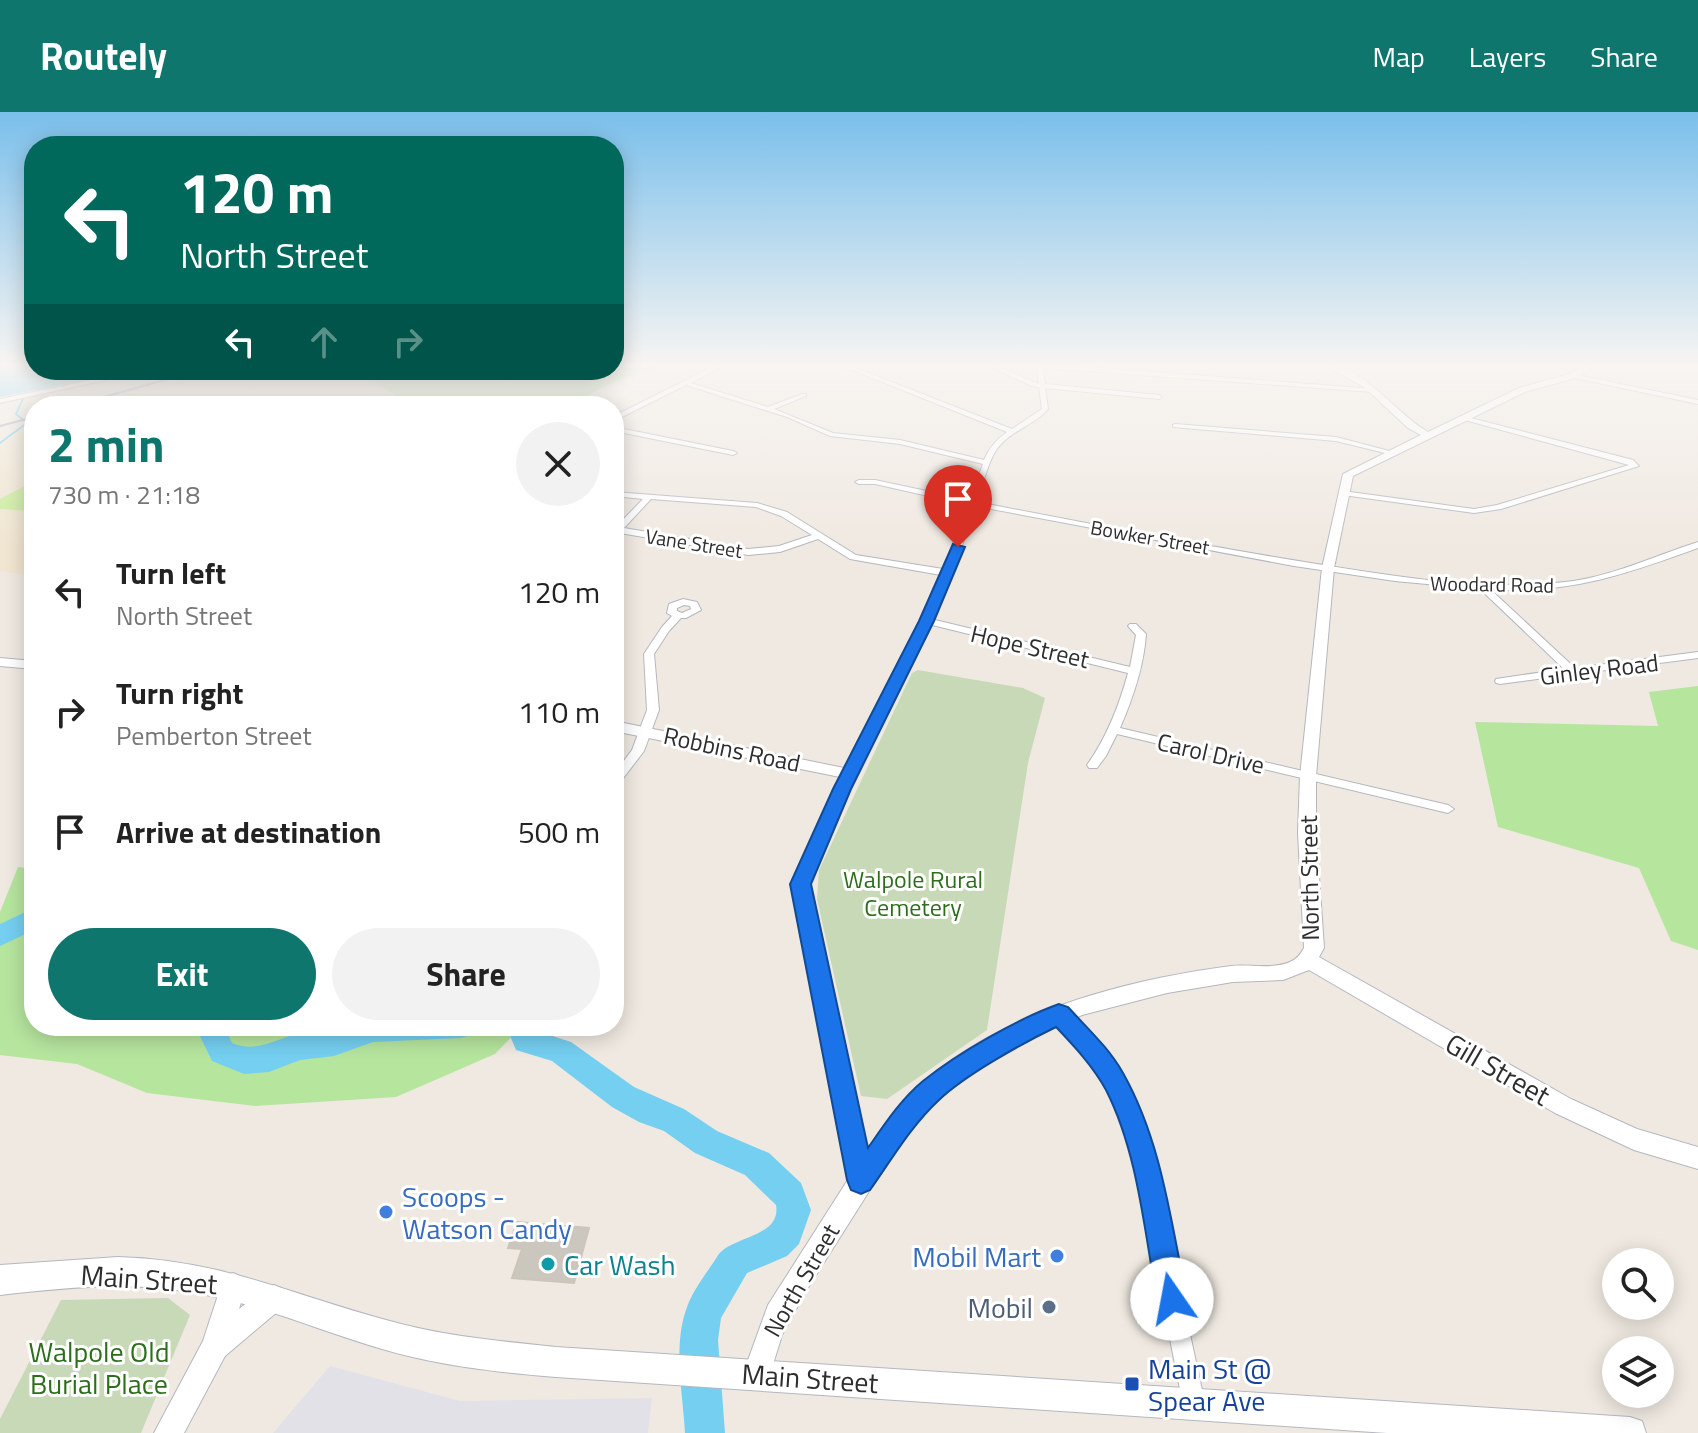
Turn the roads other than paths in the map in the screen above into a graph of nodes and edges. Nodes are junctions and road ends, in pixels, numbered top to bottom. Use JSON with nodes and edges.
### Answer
{"nodes":[{"id":1,"x":807,"y":425,"type":"edge"},
{"id":2,"x":994,"y":425,"type":"edge"},
{"id":3,"x":1026,"y":425,"type":"edge"},
{"id":4,"x":1410,"y":425,"type":"edge"},
{"id":5,"x":1448,"y":425,"type":"edge"},
{"id":6,"x":1488,"y":425,"type":"edge"},
{"id":7,"x":1175,"y":426,"type":"dead end"},
{"id":8,"x":624,"y":431,"type":"edge"},
{"id":9,"x":1013,"y":432,"type":"junction"},
{"id":10,"x":1426,"y":434,"type":"junction"},
{"id":11,"x":1389,"y":452,"type":"junction"},
{"id":12,"x":733,"y":453,"type":"dead end"},
{"id":13,"x":986,"y":463,"type":"junction"},
{"id":14,"x":859,"y":482,"type":"dead end"},
{"id":15,"x":1343,"y":493,"type":"junction"},
{"id":16,"x":624,"y":495,"type":"edge"},
{"id":17,"x":649,"y":497,"type":"junction"},
{"id":18,"x":973,"y":503,"type":"junction"},
{"id":19,"x":624,"y":524,"type":"edge"},
{"id":20,"x":624,"y":533,"type":"edge"},
{"id":21,"x":817,"y":536,"type":"junction"},
{"id":22,"x":1698,"y":545,"type":"edge"},
{"id":23,"x":1328,"y":568,"type":"junction"},
{"id":24,"x":948,"y":573,"type":"junction"},
{"id":25,"x":1484,"y":588,"type":"junction"},
{"id":26,"x":679,"y":615,"type":"dead end"},
{"id":27,"x":926,"y":621,"type":"junction"},
{"id":28,"x":1133,"y":626,"type":"dead end"},
{"id":29,"x":1698,"y":655,"type":"edge"},
{"id":30,"x":0,"y":662,"type":"edge"},
{"id":31,"x":24,"y":664,"type":"edge"},
{"id":32,"x":1133,"y":671,"type":"junction"},
{"id":33,"x":1573,"y":672,"type":"junction"},
{"id":34,"x":1500,"y":681,"type":"dead end"},
{"id":35,"x":624,"y":728,"type":"edge"},
{"id":36,"x":1114,"y":730,"type":"junction"},
{"id":37,"x":647,"y":731,"type":"junction"},
{"id":38,"x":1093,"y":765,"type":"dead end"},
{"id":39,"x":624,"y":769,"type":"edge"},
{"id":40,"x":849,"y":774,"type":"junction"},
{"id":41,"x":1308,"y":776,"type":"junction"},
{"id":42,"x":1448,"y":809,"type":"dead end"},
{"id":43,"x":1308,"y":960,"type":"junction"},
{"id":44,"x":1059,"y":1014,"type":"junction"},
{"id":45,"x":1698,"y":1158,"type":"edge"},
{"id":46,"x":861,"y":1180,"type":"junction"},
{"id":47,"x":0,"y":1280,"type":"edge"},
{"id":48,"x":233,"y":1286,"type":"junction"},
{"id":49,"x":274,"y":1298,"type":"junction"},
{"id":50,"x":215,"y":1346,"type":"junction"},
{"id":51,"x":757,"y":1374,"type":"junction"},
{"id":52,"x":1194,"y":1405,"type":"junction"},
{"id":53,"x":168,"y":1433,"type":"edge"},
{"id":54,"x":1630,"y":1433,"type":"edge"}],
"edges":[{"from":1,"to":13,"type":"street"},
{"from":2,"to":9,"type":"street"},
{"from":3,"to":9,"type":"street"},
{"from":4,"to":10,"type":"street"},
{"from":5,"to":10,"type":"street","name":"North Street"},
{"from":6,"to":15,"type":"street"},
{"from":7,"to":11,"type":"street"},
{"from":8,"to":12,"type":"street"},
{"from":9,"to":13,"type":"street"},
{"from":10,"to":11,"type":"street","name":"North Street"},
{"from":11,"to":15,"type":"street","name":"North Street"},
{"from":13,"to":18,"type":"street"},
{"from":14,"to":18,"type":"street","name":"Bowker Street"},
{"from":15,"to":23,"type":"street","name":"North Street"},
{"from":16,"to":17,"type":"street"},
{"from":17,"to":19,"type":"street"},
{"from":17,"to":21,"type":"street"},
{"from":18,"to":23,"type":"street","name":"Bowker Street"},
{"from":18,"to":24,"type":"street"},
{"from":20,"to":21,"type":"street","name":"Vane Street"},
{"from":21,"to":24,"type":"street"},
{"from":22,"to":25,"type":"street","name":"Woodard Road"},
{"from":23,"to":25,"type":"street","name":"Woodard Road"},
{"from":23,"to":41,"type":"street","name":"North Street"},
{"from":24,"to":27,"type":"street"},
{"from":25,"to":33,"type":"street"},
{"from":26,"to":37,"type":"street"},
{"from":27,"to":32,"type":"street","name":"Hope Street"},
{"from":27,"to":40,"type":"street"},
{"from":28,"to":32,"type":"street"},
{"from":29,"to":33,"type":"street","name":"Ginley Road"},
{"from":30,"to":31,"type":"street"},
{"from":32,"to":36,"type":"street"},
{"from":33,"to":34,"type":"street","name":"Ginley Road"},
{"from":35,"to":37,"type":"street","name":"Robbins Road"},
{"from":36,"to":38,"type":"street"},
{"from":36,"to":41,"type":"street","name":"Carol Drive"},
{"from":37,"to":39,"type":"street"},
{"from":37,"to":40,"type":"street","name":"Robbins Road"},
{"from":40,"to":46,"type":"street"},
{"from":41,"to":42,"type":"street","name":"Carol Drive"},
{"from":41,"to":43,"type":"street","name":"North Street"},
{"from":43,"to":44,"type":"street","name":"North Street"},
{"from":43,"to":45,"type":"street","name":"Gill Street"},
{"from":44,"to":46,"type":"street","name":"North Street"},
{"from":44,"to":52,"type":"street"},
{"from":46,"to":51,"type":"street","name":"North Street"},
{"from":47,"to":48,"type":"main road","name":"Main Street"},
{"from":48,"to":49,"type":"main road","name":"Main Street"},
{"from":48,"to":50,"type":"street"},
{"from":49,"to":50,"type":"street"},
{"from":49,"to":51,"type":"main road","name":"Main Street"},
{"from":50,"to":53,"type":"street"},
{"from":51,"to":52,"type":"main road","name":"Main Street"},
{"from":52,"to":54,"type":"main road","name":"Main Street"}]}
